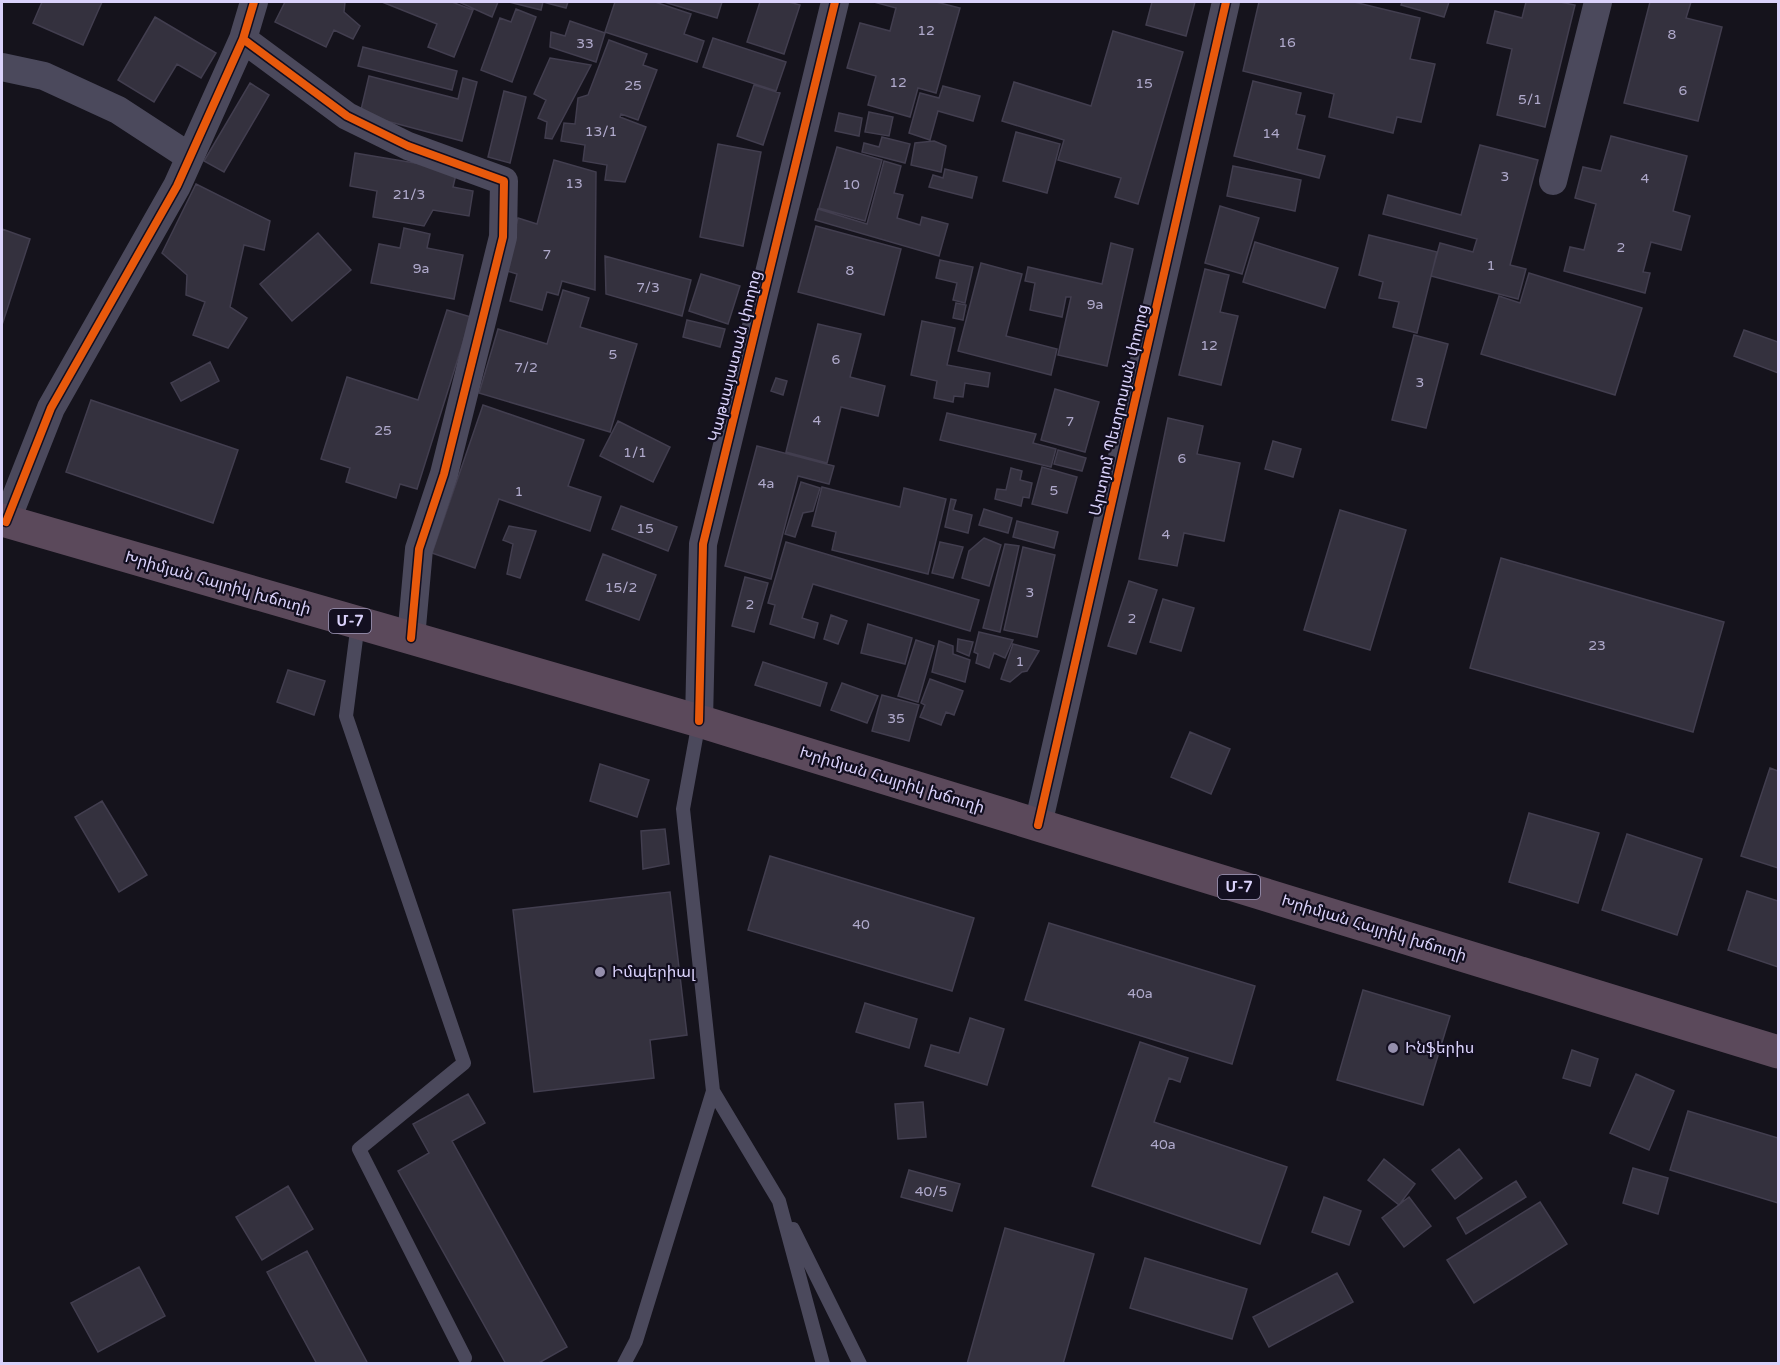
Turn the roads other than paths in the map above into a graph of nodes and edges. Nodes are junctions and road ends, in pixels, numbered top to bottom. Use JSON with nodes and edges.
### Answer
{"nodes":[{"id":1,"x":254,"y":2,"type":"edge"},
{"id":2,"x":835,"y":2,"type":"edge"},
{"id":3,"x":1227,"y":2,"type":"edge"},
{"id":4,"x":1598,"y":2,"type":"edge"},
{"id":5,"x":243,"y":39,"type":"junction"},
{"id":6,"x":2,"y":68,"type":"edge"},
{"id":7,"x":190,"y":157,"type":"junction"},
{"id":8,"x":1553,"y":181,"type":"dead end"},
{"id":9,"x":4,"y":521,"type":"edge"},
{"id":10,"x":358,"y":623,"type":"junction"},
{"id":11,"x":411,"y":638,"type":"junction"},
{"id":12,"x":699,"y":721,"type":"junction"},
{"id":13,"x":1038,"y":825,"type":"junction"},
{"id":14,"x":1779,"y":1052,"type":"edge"},
{"id":15,"x":713,"y":1091,"type":"junction"},
{"id":16,"x":779,"y":1201,"type":"junction"},
{"id":17,"x":465,"y":1358,"type":"dead end"},
{"id":18,"x":624,"y":1364,"type":"edge"},
{"id":19,"x":823,"y":1364,"type":"edge"},
{"id":20,"x":860,"y":1364,"type":"edge"}],
"edges":[{"from":1,"to":5,"type":"street"},
{"from":2,"to":12,"type":"street","name":"Կաթսայատան փողոց"},
{"from":3,"to":13,"type":"street","name":"Արտյոմ Պետրոսյան փողոց"},
{"from":4,"to":8,"type":"street"},
{"from":5,"to":7,"type":"street"},
{"from":5,"to":11,"type":"street"},
{"from":6,"to":7,"type":"street"},
{"from":7,"to":9,"type":"street"},
{"from":9,"to":10,"type":"highway","name":"Խրիմյան Հայրիկ խճուղի","number":"Մ-7"},
{"from":10,"to":11,"type":"highway","name":"Խրիմյան Հայրիկ խճուղի","number":"Մ-7"},
{"from":10,"to":17,"type":"lane"},
{"from":11,"to":12,"type":"highway","name":"Խրիմյան Հայրիկ խճուղի","number":"Մ-7"},
{"from":12,"to":13,"type":"highway","name":"Խրիմյան Հայրիկ խճուղի","number":"Մ-7"},
{"from":12,"to":15,"type":"lane"},
{"from":13,"to":14,"type":"highway","name":"Խրիմյան Հայրիկ խճուղի","number":"Մ-7"},
{"from":15,"to":16,"type":"lane"},
{"from":15,"to":18,"type":"lane"},
{"from":16,"to":19,"type":"lane"},
{"from":16,"to":20,"type":"lane"}]}
